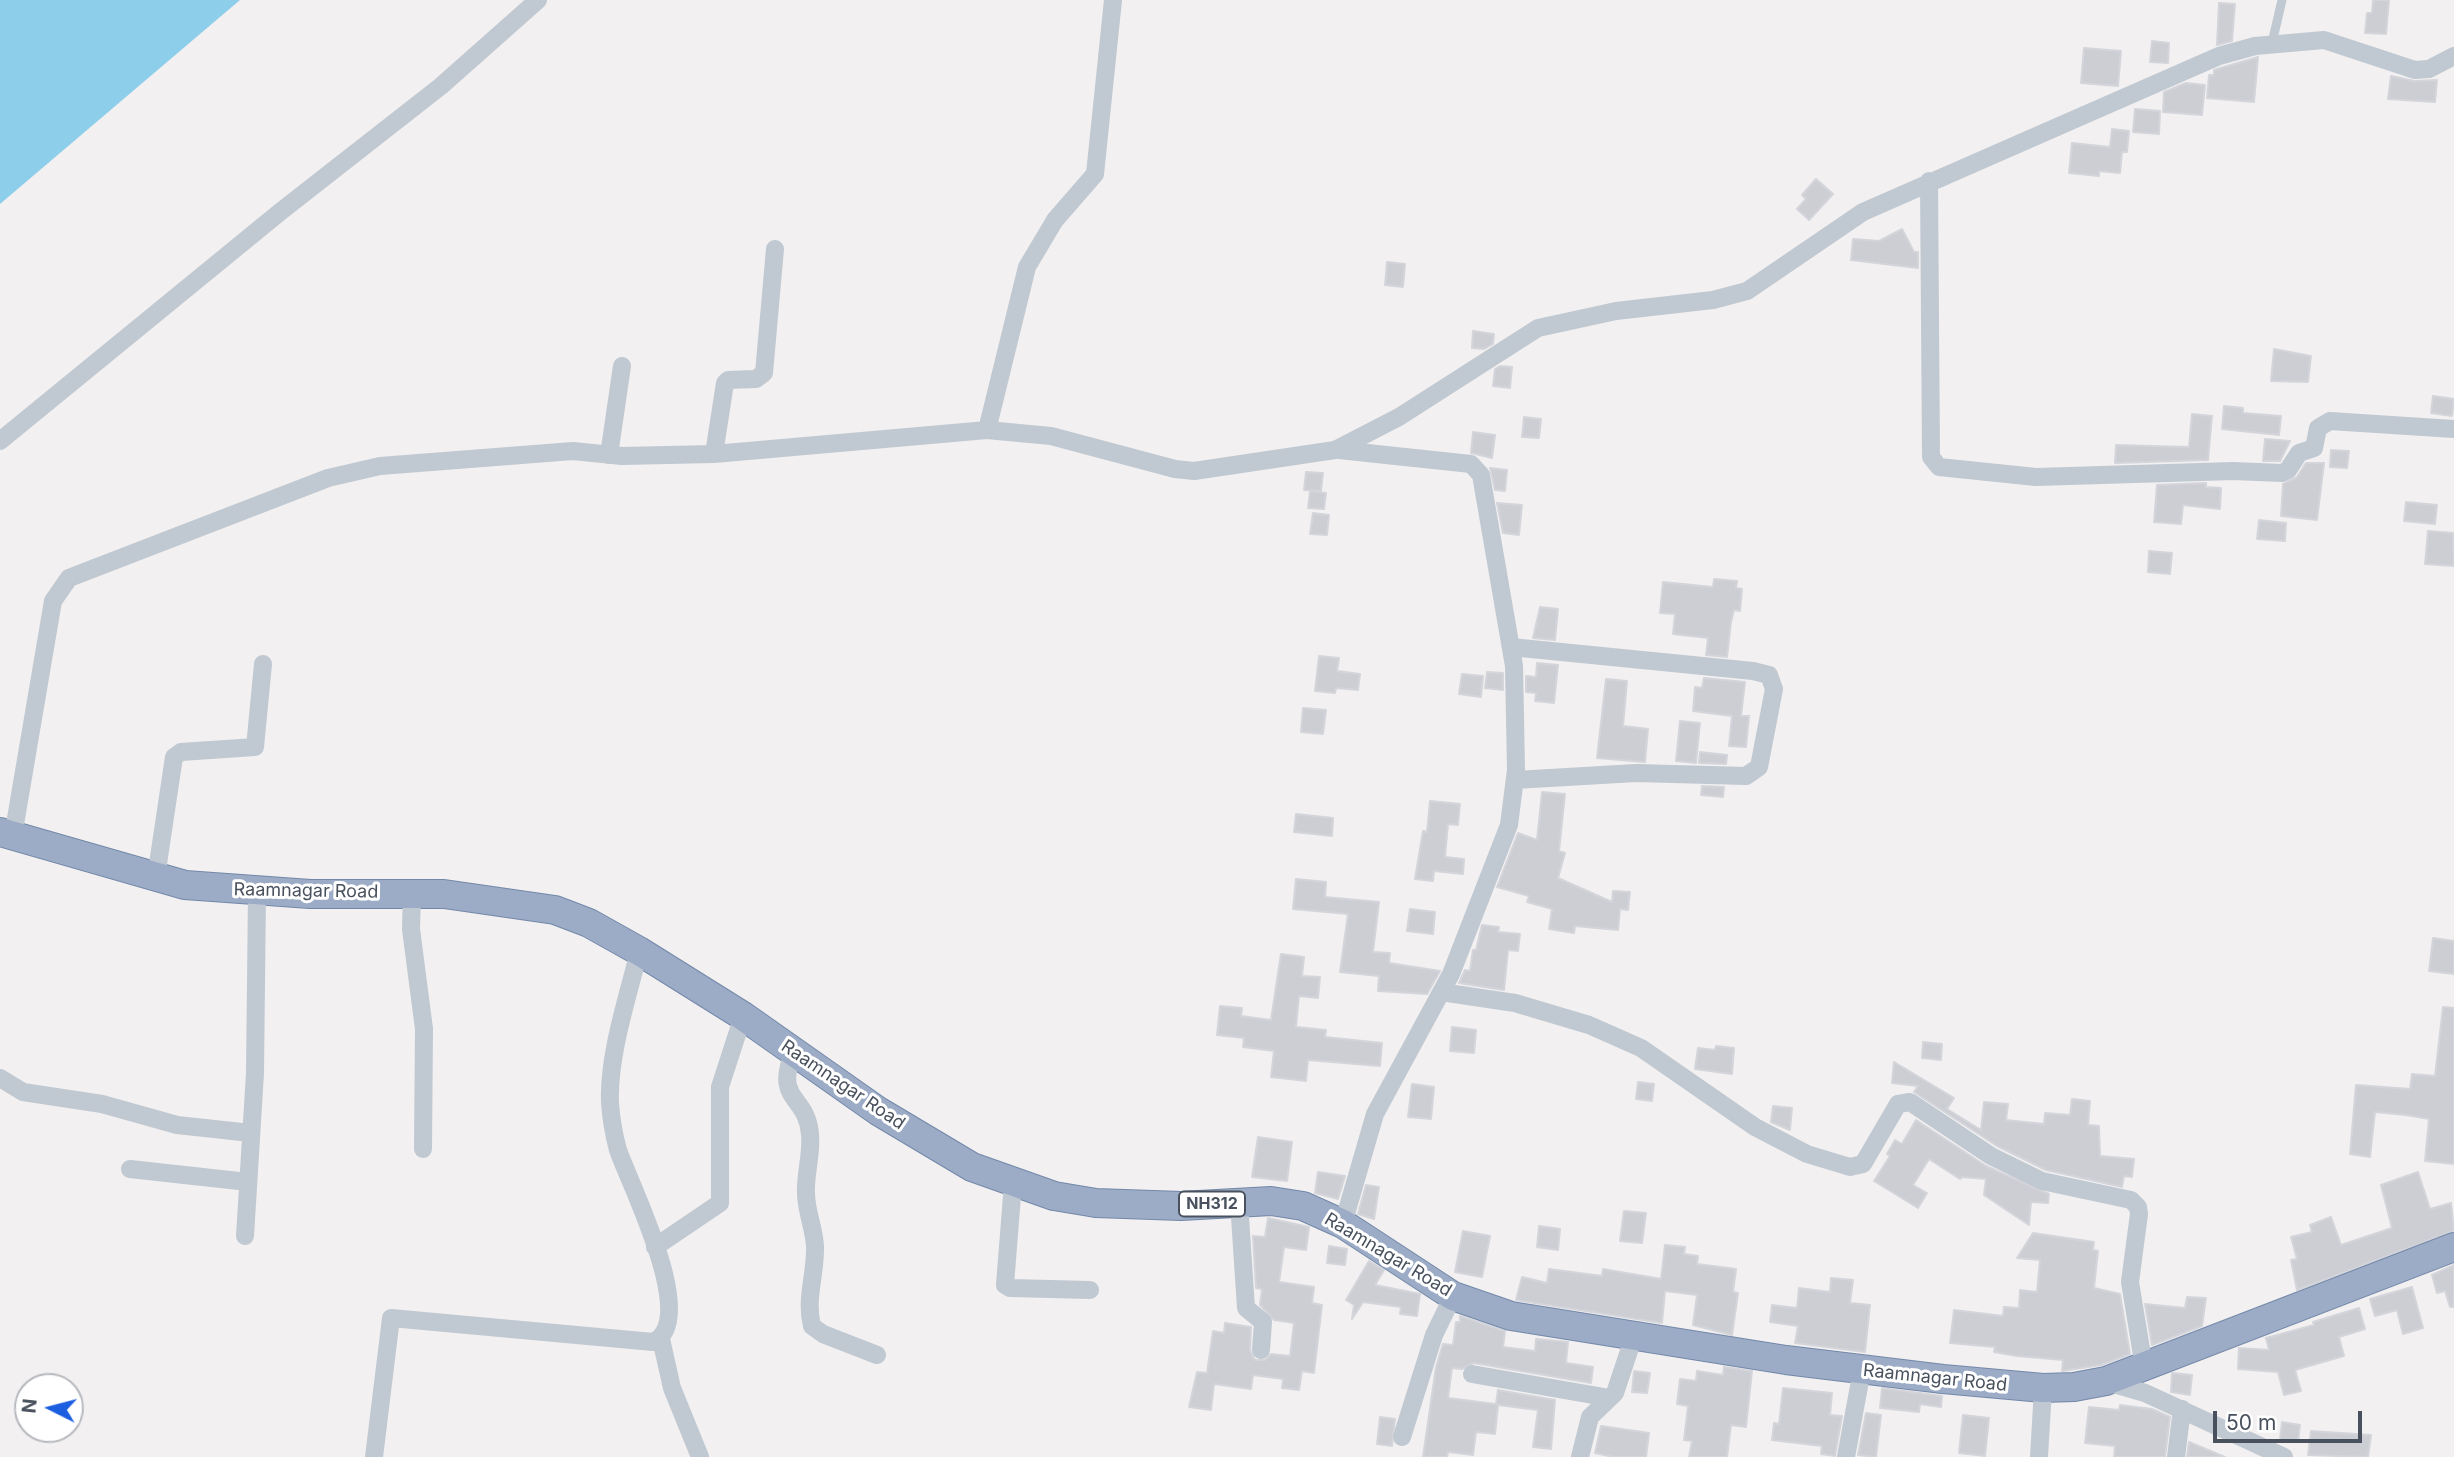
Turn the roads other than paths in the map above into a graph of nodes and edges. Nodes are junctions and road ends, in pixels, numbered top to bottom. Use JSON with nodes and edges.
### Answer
{"nodes":[{"id":1,"x":538,"y":0,"type":"edge"},
{"id":2,"x":1113,"y":0,"type":"edge"},
{"id":3,"x":2282,"y":0,"type":"edge"},
{"id":4,"x":2272,"y":43,"type":"junction"},
{"id":5,"x":2454,"y":56,"type":"edge"},
{"id":6,"x":1928,"y":181,"type":"junction"},
{"id":7,"x":775,"y":249,"type":"dead end"},
{"id":8,"x":622,"y":366,"type":"dead end"},
{"id":9,"x":2454,"y":429,"type":"edge"},
{"id":10,"x":987,"y":430,"type":"junction"},
{"id":11,"x":0,"y":441,"type":"edge"},
{"id":12,"x":1335,"y":450,"type":"junction"},
{"id":13,"x":714,"y":454,"type":"junction"},
{"id":14,"x":609,"y":455,"type":"junction"},
{"id":15,"x":1511,"y":647,"type":"junction"},
{"id":16,"x":263,"y":664,"type":"dead end"},
{"id":17,"x":1515,"y":780,"type":"junction"},
{"id":18,"x":7,"y":834,"type":"edge"},
{"id":19,"x":156,"y":877,"type":"junction"},
{"id":20,"x":257,"y":892,"type":"junction"},
{"id":21,"x":412,"y":892,"type":"junction"},
{"id":22,"x":639,"y":951,"type":"junction"},
{"id":23,"x":1441,"y":992,"type":"junction"},
{"id":24,"x":743,"y":1016,"type":"junction"},
{"id":25,"x":794,"y":1051,"type":"junction"},
{"id":26,"x":0,"y":1078,"type":"edge"},
{"id":27,"x":251,"y":1133,"type":"junction"},
{"id":28,"x":423,"y":1149,"type":"dead end"},
{"id":29,"x":130,"y":1169,"type":"dead end"},
{"id":30,"x":248,"y":1182,"type":"junction"},
{"id":31,"x":1013,"y":1183,"type":"junction"},
{"id":32,"x":1239,"y":1202,"type":"junction"},
{"id":33,"x":1343,"y":1224,"type":"junction"},
{"id":34,"x":245,"y":1236,"type":"dead end"},
{"id":35,"x":655,"y":1247,"type":"junction"},
{"id":36,"x":2454,"y":1247,"type":"edge"},
{"id":37,"x":1090,"y":1290,"type":"dead end"},
{"id":38,"x":1453,"y":1296,"type":"junction"},
{"id":39,"x":1634,"y":1336,"type":"junction"},
{"id":40,"x":661,"y":1339,"type":"junction"},
{"id":41,"x":1261,"y":1350,"type":"dead end"},
{"id":42,"x":877,"y":1355,"type":"dead end"},
{"id":43,"x":2144,"y":1367,"type":"junction"},
{"id":44,"x":1862,"y":1370,"type":"junction"},
{"id":45,"x":1472,"y":1374,"type":"dead end"},
{"id":46,"x":2106,"y":1381,"type":"junction"},
{"id":47,"x":2043,"y":1388,"type":"junction"},
{"id":48,"x":1610,"y":1398,"type":"junction"},
{"id":49,"x":2182,"y":1409,"type":"junction"},
{"id":50,"x":1402,"y":1437,"type":"dead end"},
{"id":51,"x":374,"y":1457,"type":"edge"},
{"id":52,"x":700,"y":1457,"type":"edge"},
{"id":53,"x":1580,"y":1457,"type":"edge"},
{"id":54,"x":1846,"y":1457,"type":"edge"},
{"id":55,"x":2039,"y":1457,"type":"edge"},
{"id":56,"x":2176,"y":1457,"type":"edge"},
{"id":57,"x":2284,"y":1457,"type":"edge"}],
"edges":[{"from":1,"to":11,"type":"street"},
{"from":2,"to":10,"type":"street"},
{"from":3,"to":4,"type":"lane"},
{"from":4,"to":5,"type":"street"},
{"from":4,"to":6,"type":"street"},
{"from":6,"to":9,"type":"street"},
{"from":6,"to":12,"type":"street"},
{"from":7,"to":13,"type":"street"},
{"from":8,"to":14,"type":"street"},
{"from":10,"to":12,"type":"street"},
{"from":10,"to":13,"type":"street"},
{"from":12,"to":15,"type":"street"},
{"from":13,"to":14,"type":"street"},
{"from":14,"to":18,"type":"street"},
{"from":15,"to":17,"type":"street"},
{"from":15,"to":17,"type":"street"},
{"from":16,"to":19,"type":"street"},
{"from":17,"to":23,"type":"street"},
{"from":18,"to":19,"type":"highway","name":"Raamnagar Road","number":"NH312"},
{"from":19,"to":20,"type":"highway","name":"Raamnagar Road","number":"NH312"},
{"from":20,"to":21,"type":"highway","name":"Raamnagar Road","number":"NH312"},
{"from":20,"to":27,"type":"street"},
{"from":21,"to":22,"type":"highway","name":"Raamnagar Road","number":"NH312"},
{"from":21,"to":28,"type":"street"},
{"from":22,"to":24,"type":"highway","name":"Raamnagar Road","number":"NH312"},
{"from":22,"to":35,"type":"street"},
{"from":23,"to":33,"type":"street"},
{"from":23,"to":43,"type":"street"},
{"from":24,"to":25,"type":"highway","name":"Raamnagar Road","number":"NH312"},
{"from":24,"to":35,"type":"street"},
{"from":25,"to":31,"type":"highway","name":"Raamnagar Road","number":"NH312"},
{"from":25,"to":42,"type":"street"},
{"from":26,"to":27,"type":"street"},
{"from":27,"to":30,"type":"street"},
{"from":29,"to":30,"type":"street"},
{"from":30,"to":34,"type":"street"},
{"from":31,"to":32,"type":"highway","name":"Raamnagar Road","number":"NH312"},
{"from":31,"to":37,"type":"street"},
{"from":32,"to":33,"type":"highway","name":"Raamnagar Road","number":"NH312"},
{"from":32,"to":41,"type":"street"},
{"from":33,"to":38,"type":"highway","name":"Raamnagar Road","number":"NH312"},
{"from":35,"to":40,"type":"street"},
{"from":36,"to":43,"type":"highway","name":"Raamnagar Road","number":"NH312"},
{"from":38,"to":39,"type":"highway","name":"Raamnagar Road","number":"NH312"},
{"from":38,"to":50,"type":"street"},
{"from":39,"to":44,"type":"highway","name":"Raamnagar Road","number":"NH312"},
{"from":39,"to":48,"type":"street"},
{"from":40,"to":51,"type":"street"},
{"from":40,"to":52,"type":"street"},
{"from":43,"to":46,"type":"highway","name":"Raamnagar Road","number":"NH312"},
{"from":44,"to":47,"type":"highway","name":"Raamnagar Road","number":"NH312"},
{"from":44,"to":54,"type":"street"},
{"from":45,"to":48,"type":"street"},
{"from":46,"to":47,"type":"highway","name":"Raamnagar Road","number":"NH312"},
{"from":46,"to":49,"type":"street"},
{"from":47,"to":55,"type":"street"},
{"from":48,"to":53,"type":"street"},
{"from":49,"to":56,"type":"street"},
{"from":49,"to":57,"type":"street"}]}
